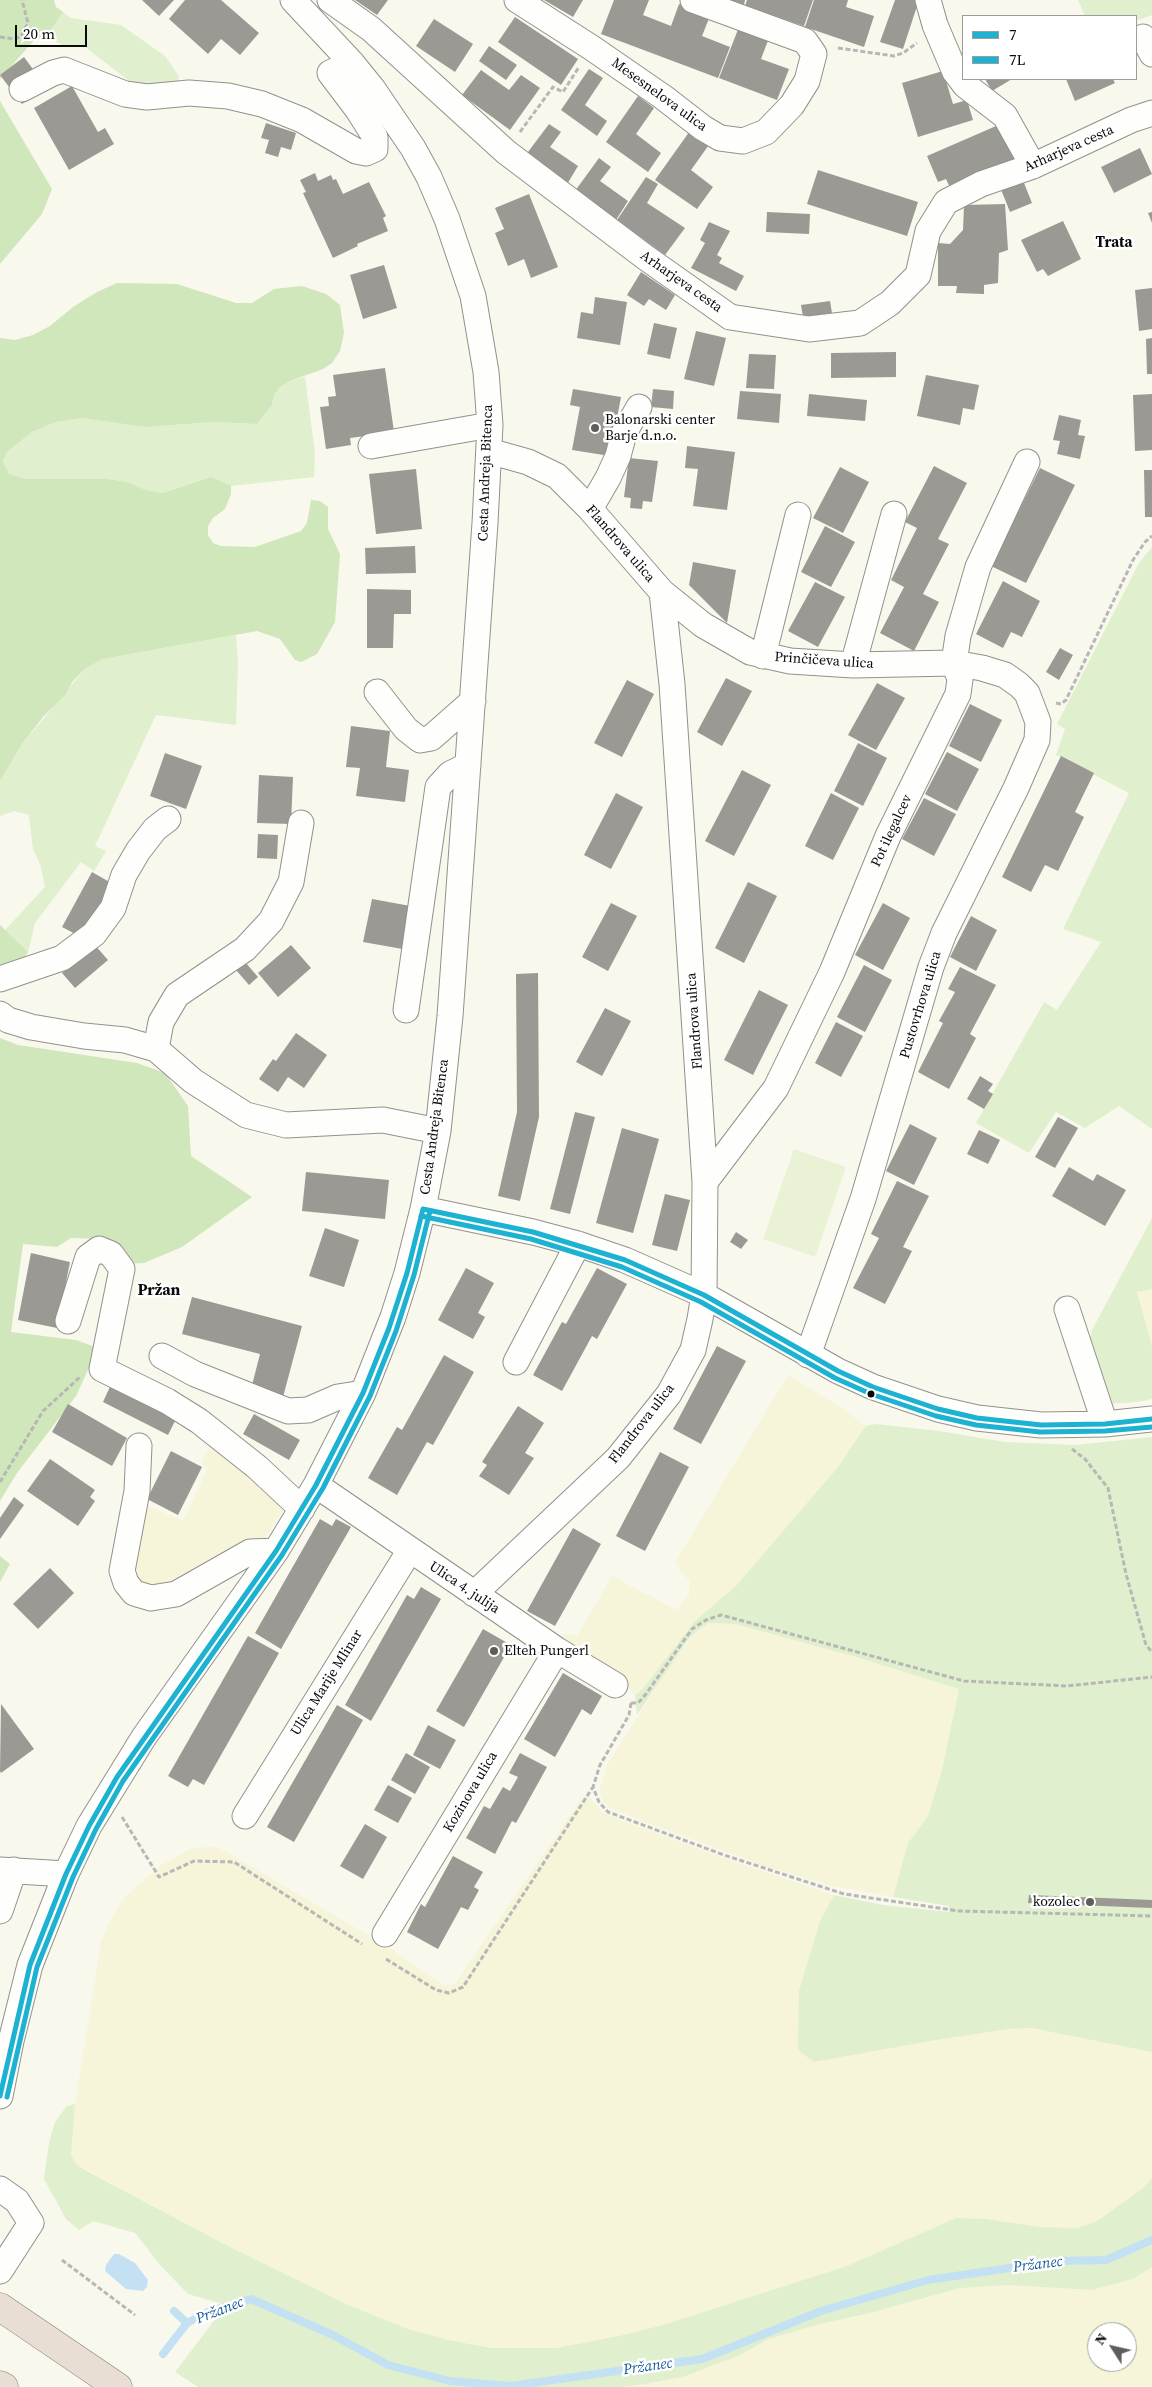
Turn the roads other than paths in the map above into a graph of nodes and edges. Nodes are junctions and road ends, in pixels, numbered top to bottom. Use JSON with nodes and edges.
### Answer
{"nodes":[{"id":1,"x":293,"y":0,"type":"edge"},
{"id":2,"x":330,"y":0,"type":"edge"},
{"id":3,"x":517,"y":0,"type":"edge"},
{"id":4,"x":693,"y":0,"type":"edge"},
{"id":5,"x":928,"y":0,"type":"edge"},
{"id":6,"x":352,"y":63,"type":"junction"},
{"id":7,"x":22,"y":89,"type":"dead end"},
{"id":8,"x":1152,"y":113,"type":"edge"},
{"id":9,"x":1033,"y":166,"type":"junction"},
{"id":10,"x":639,"y":407,"type":"dead end"},
{"id":11,"x":490,"y":425,"type":"junction"},
{"id":12,"x":371,"y":446,"type":"dead end"},
{"id":13,"x":489,"y":451,"type":"junction"},
{"id":14,"x":1027,"y":462,"type":"dead end"},
{"id":15,"x":590,"y":508,"type":"junction"},
{"id":16,"x":894,"y":514,"type":"dead end"},
{"id":17,"x":798,"y":515,"type":"dead end"},
{"id":18,"x":662,"y":592,"type":"junction"},
{"id":19,"x":763,"y":656,"type":"junction"},
{"id":20,"x":954,"y":663,"type":"junction"},
{"id":21,"x":853,"y":665,"type":"junction"},
{"id":22,"x":1005,"y":675,"type":"joint"},
{"id":23,"x":378,"y":692,"type":"dead end"},
{"id":24,"x":473,"y":701,"type":"junction"},
{"id":25,"x":468,"y":765,"type":"junction"},
{"id":26,"x":168,"y":819,"type":"dead end"},
{"id":27,"x":301,"y":824,"type":"dead end"},
{"id":28,"x":0,"y":979,"type":"edge"},
{"id":29,"x":406,"y":1010,"type":"dead end"},
{"id":30,"x":0,"y":1014,"type":"edge"},
{"id":31,"x":156,"y":1050,"type":"junction"},
{"id":32,"x":438,"y":1130,"type":"junction"},
{"id":33,"x":705,"y":1182,"type":"junction"},
{"id":34,"x":423,"y":1209,"type":"junction"},
{"id":35,"x":578,"y":1244,"type":"junction"},
{"id":36,"x":704,"y":1295,"type":"junction"},
{"id":37,"x":1067,"y":1309,"type":"dead end"},
{"id":38,"x":68,"y":1321,"type":"dead end"},
{"id":39,"x":808,"y":1355,"type":"junction"},
{"id":40,"x":162,"y":1356,"type":"dead end"},
{"id":41,"x":516,"y":1362,"type":"dead end"},
{"id":42,"x":363,"y":1393,"type":"junction"},
{"id":43,"x":1152,"y":1419,"type":"edge"},
{"id":44,"x":1105,"y":1424,"type":"junction"},
{"id":45,"x":139,"y":1446,"type":"dead end"},
{"id":46,"x":316,"y":1485,"type":"junction"},
{"id":47,"x":302,"y":1509,"type":"junction"},
{"id":48,"x":410,"y":1550,"type":"junction"},
{"id":49,"x":276,"y":1551,"type":"junction"},
{"id":50,"x":474,"y":1594,"type":"junction"},
{"id":51,"x":556,"y":1650,"type":"junction"},
{"id":52,"x":623,"y":1694,"type":"road end"},
{"id":53,"x":245,"y":1816,"type":"dead end"},
{"id":54,"x":7,"y":1870,"type":"edge"},
{"id":55,"x":66,"y":1874,"type":"junction"},
{"id":56,"x":0,"y":1912,"type":"edge"},
{"id":57,"x":385,"y":1934,"type":"dead end"},
{"id":58,"x":0,"y":2096,"type":"edge"},
{"id":59,"x":0,"y":2189,"type":"edge"},
{"id":60,"x":0,"y":2270,"type":"edge"},
{"id":61,"x":0,"y":2308,"type":"edge"},
{"id":62,"x":0,"y":2385,"type":"edge"},
{"id":63,"x":4,"y":2387,"type":"edge"},
{"id":64,"x":118,"y":2387,"type":"edge"}],
"edges":[{"from":1,"to":6,"type":"street","name":"Cesta Andreja Bitenca"},
{"from":2,"to":9,"type":"street","name":"Arharjeva cesta"},
{"from":3,"to":4,"type":"street","name":"Mesesnelova ulica"},
{"from":5,"to":9,"type":"street"},
{"from":6,"to":7,"type":"street"},
{"from":6,"to":11,"type":"street","name":"Cesta Andreja Bitenca"},
{"from":8,"to":9,"type":"street","name":"Arharjeva cesta"},
{"from":10,"to":15,"type":"street"},
{"from":11,"to":12,"type":"street"},
{"from":11,"to":13,"type":"street","name":"Cesta Andreja Bitenca"},
{"from":13,"to":15,"type":"street","name":"Flandrova ulica"},
{"from":13,"to":24,"type":"street","name":"Cesta Andreja Bitenca"},
{"from":14,"to":20,"type":"street","name":"Pot ilegalcev"},
{"from":15,"to":18,"type":"street","name":"Flandrova ulica"},
{"from":16,"to":21,"type":"street"},
{"from":17,"to":19,"type":"street"},
{"from":18,"to":19,"type":"street","name":"Prinčičeva ulica"},
{"from":18,"to":33,"type":"street","name":"Flandrova ulica"},
{"from":19,"to":21,"type":"street","name":"Prinčičeva ulica"},
{"from":20,"to":21,"type":"street","name":"Prinčičeva ulica"},
{"from":20,"to":22,"type":"street","name":"Prinčičeva ulica"},
{"from":20,"to":33,"type":"street","name":"Pot ilegalcev"},
{"from":22,"to":39,"type":"street","name":"Pustovrhova ulica"},
{"from":23,"to":24,"type":"street"},
{"from":24,"to":25,"type":"street","name":"Cesta Andreja Bitenca"},
{"from":25,"to":29,"type":"street"},
{"from":25,"to":32,"type":"street","name":"Cesta Andreja Bitenca"},
{"from":26,"to":28,"type":"street"},
{"from":27,"to":31,"type":"street"},
{"from":30,"to":31,"type":"street"},
{"from":31,"to":32,"type":"street"},
{"from":32,"to":34,"type":"street","name":"Cesta Andreja Bitenca"},
{"from":33,"to":36,"type":"street","name":"Flandrova ulica"},
{"from":34,"to":35,"type":"street"},
{"from":34,"to":42,"type":"street","name":"Cesta Andreja Bitenca"},
{"from":35,"to":36,"type":"street"},
{"from":35,"to":41,"type":"street"},
{"from":36,"to":39,"type":"street"},
{"from":36,"to":50,"type":"street","name":"Flandrova ulica"},
{"from":37,"to":44,"type":"street"},
{"from":38,"to":47,"type":"street"},
{"from":39,"to":44,"type":"street"},
{"from":40,"to":42,"type":"street"},
{"from":42,"to":46,"type":"street","name":"Cesta Andreja Bitenca"},
{"from":43,"to":44,"type":"street"},
{"from":45,"to":49,"type":"street"},
{"from":46,"to":47,"type":"street","name":"Cesta Andreja Bitenca"},
{"from":46,"to":48,"type":"street","name":"Ulica 4. julija"},
{"from":47,"to":49,"type":"street","name":"Cesta Andreja Bitenca"},
{"from":48,"to":50,"type":"street","name":"Ulica 4. julija"},
{"from":48,"to":53,"type":"street","name":"Ulica Marije Mlinar"},
{"from":49,"to":55,"type":"street","name":"Cesta Andreja Bitenca"},
{"from":50,"to":51,"type":"street","name":"Ulica 4. julija"},
{"from":51,"to":52,"type":"street","name":"Ulica 4. julija"},
{"from":51,"to":57,"type":"street","name":"Kozinova ulica"},
{"from":54,"to":55,"type":"street"},
{"from":54,"to":56,"type":"street"},
{"from":55,"to":58,"type":"street","name":"Cesta Andreja Bitenca"},
{"from":59,"to":60,"type":"street"},
{"from":61,"to":64,"type":"highway"},
{"from":62,"to":63,"type":"highway"}]}
